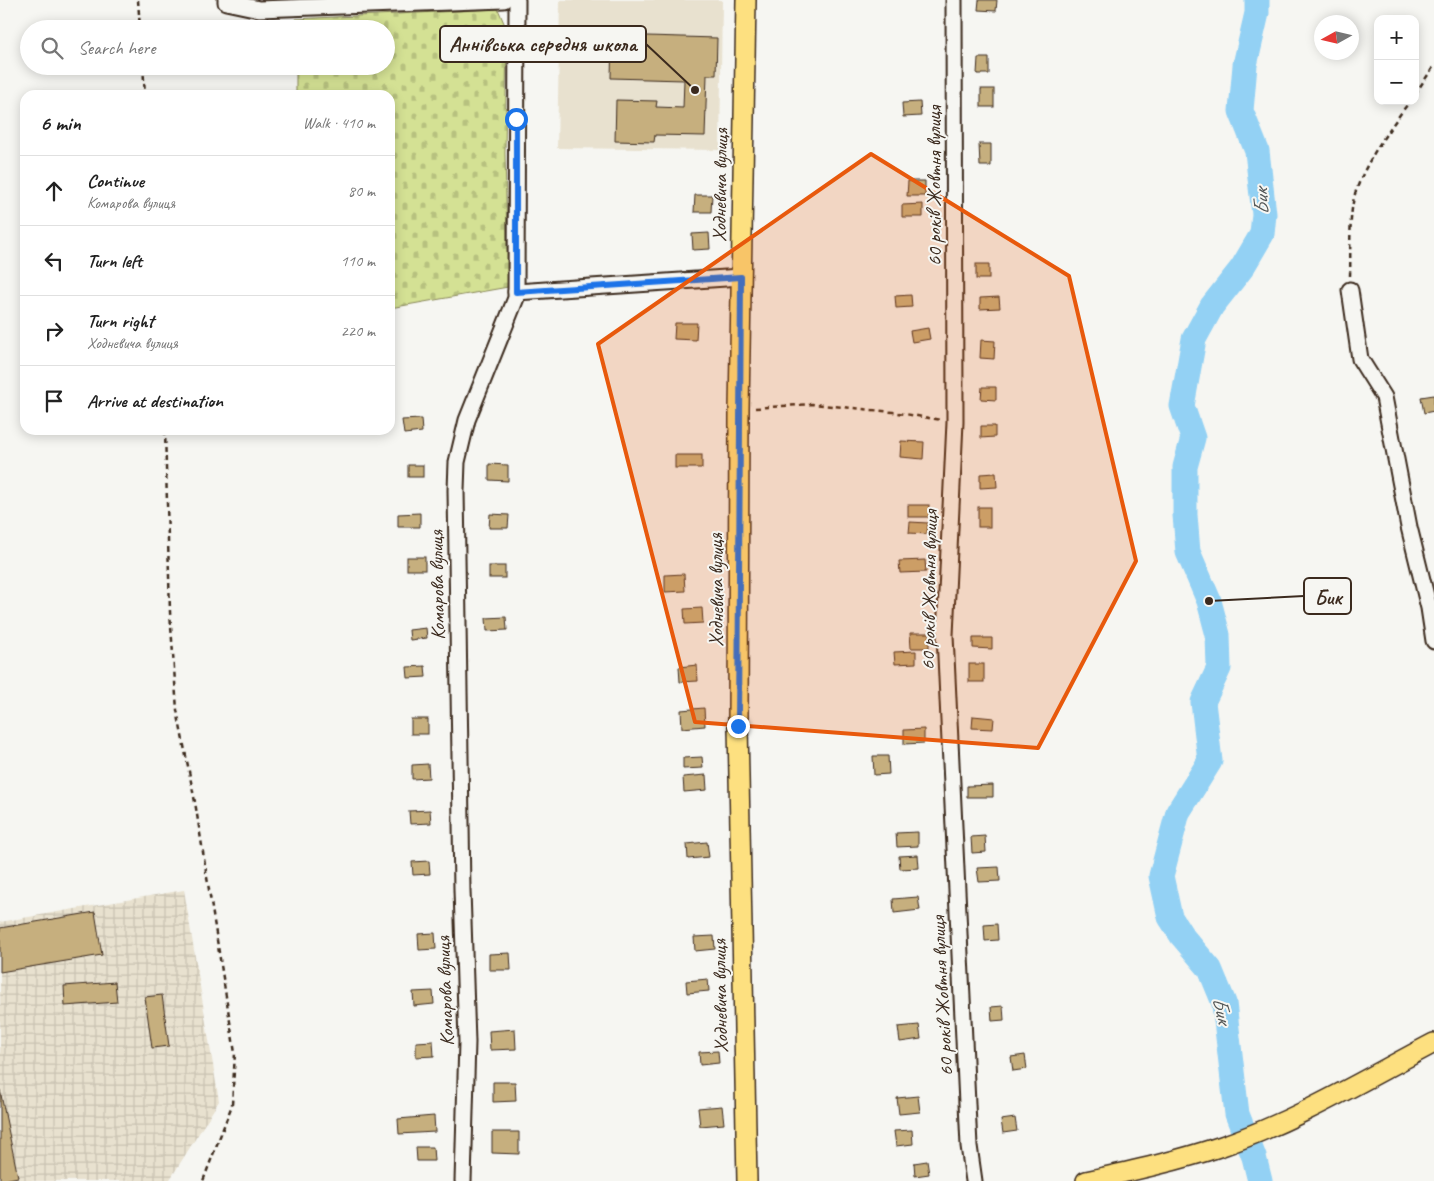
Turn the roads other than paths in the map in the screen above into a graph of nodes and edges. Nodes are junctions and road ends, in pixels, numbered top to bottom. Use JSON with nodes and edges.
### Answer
{"nodes":[{"id":1,"x":226,"y":0,"type":"edge"},
{"id":2,"x":504,"y":0,"type":"edge"},
{"id":3,"x":517,"y":0,"type":"edge"},
{"id":4,"x":746,"y":0,"type":"edge"},
{"id":5,"x":954,"y":0,"type":"edge"},
{"id":6,"x":741,"y":277,"type":"junction"},
{"id":7,"x":1350,"y":290,"type":"road end"},
{"id":8,"x":516,"y":292,"type":"junction"},
{"id":9,"x":1434,"y":641,"type":"edge"},
{"id":10,"x":1434,"y":1044,"type":"edge"},
{"id":11,"x":463,"y":1181,"type":"edge"},
{"id":12,"x":747,"y":1181,"type":"edge"},
{"id":13,"x":974,"y":1181,"type":"edge"},
{"id":14,"x":1086,"y":1181,"type":"edge"}],
"edges":[{"from":1,"to":2,"type":"street"},
{"from":3,"to":8,"type":"street","name":"Комарова вулиця"},
{"from":4,"to":6,"type":"main road","name":"Ходневича вулиця"},
{"from":5,"to":13,"type":"street","name":"60 років Жовтня вулиця"},
{"from":6,"to":8,"type":"street"},
{"from":6,"to":12,"type":"main road","name":"Ходневича вулиця"},
{"from":7,"to":9,"type":"street"},
{"from":8,"to":11,"type":"street","name":"Комарова вулиця"},
{"from":10,"to":14,"type":"main road"}]}
